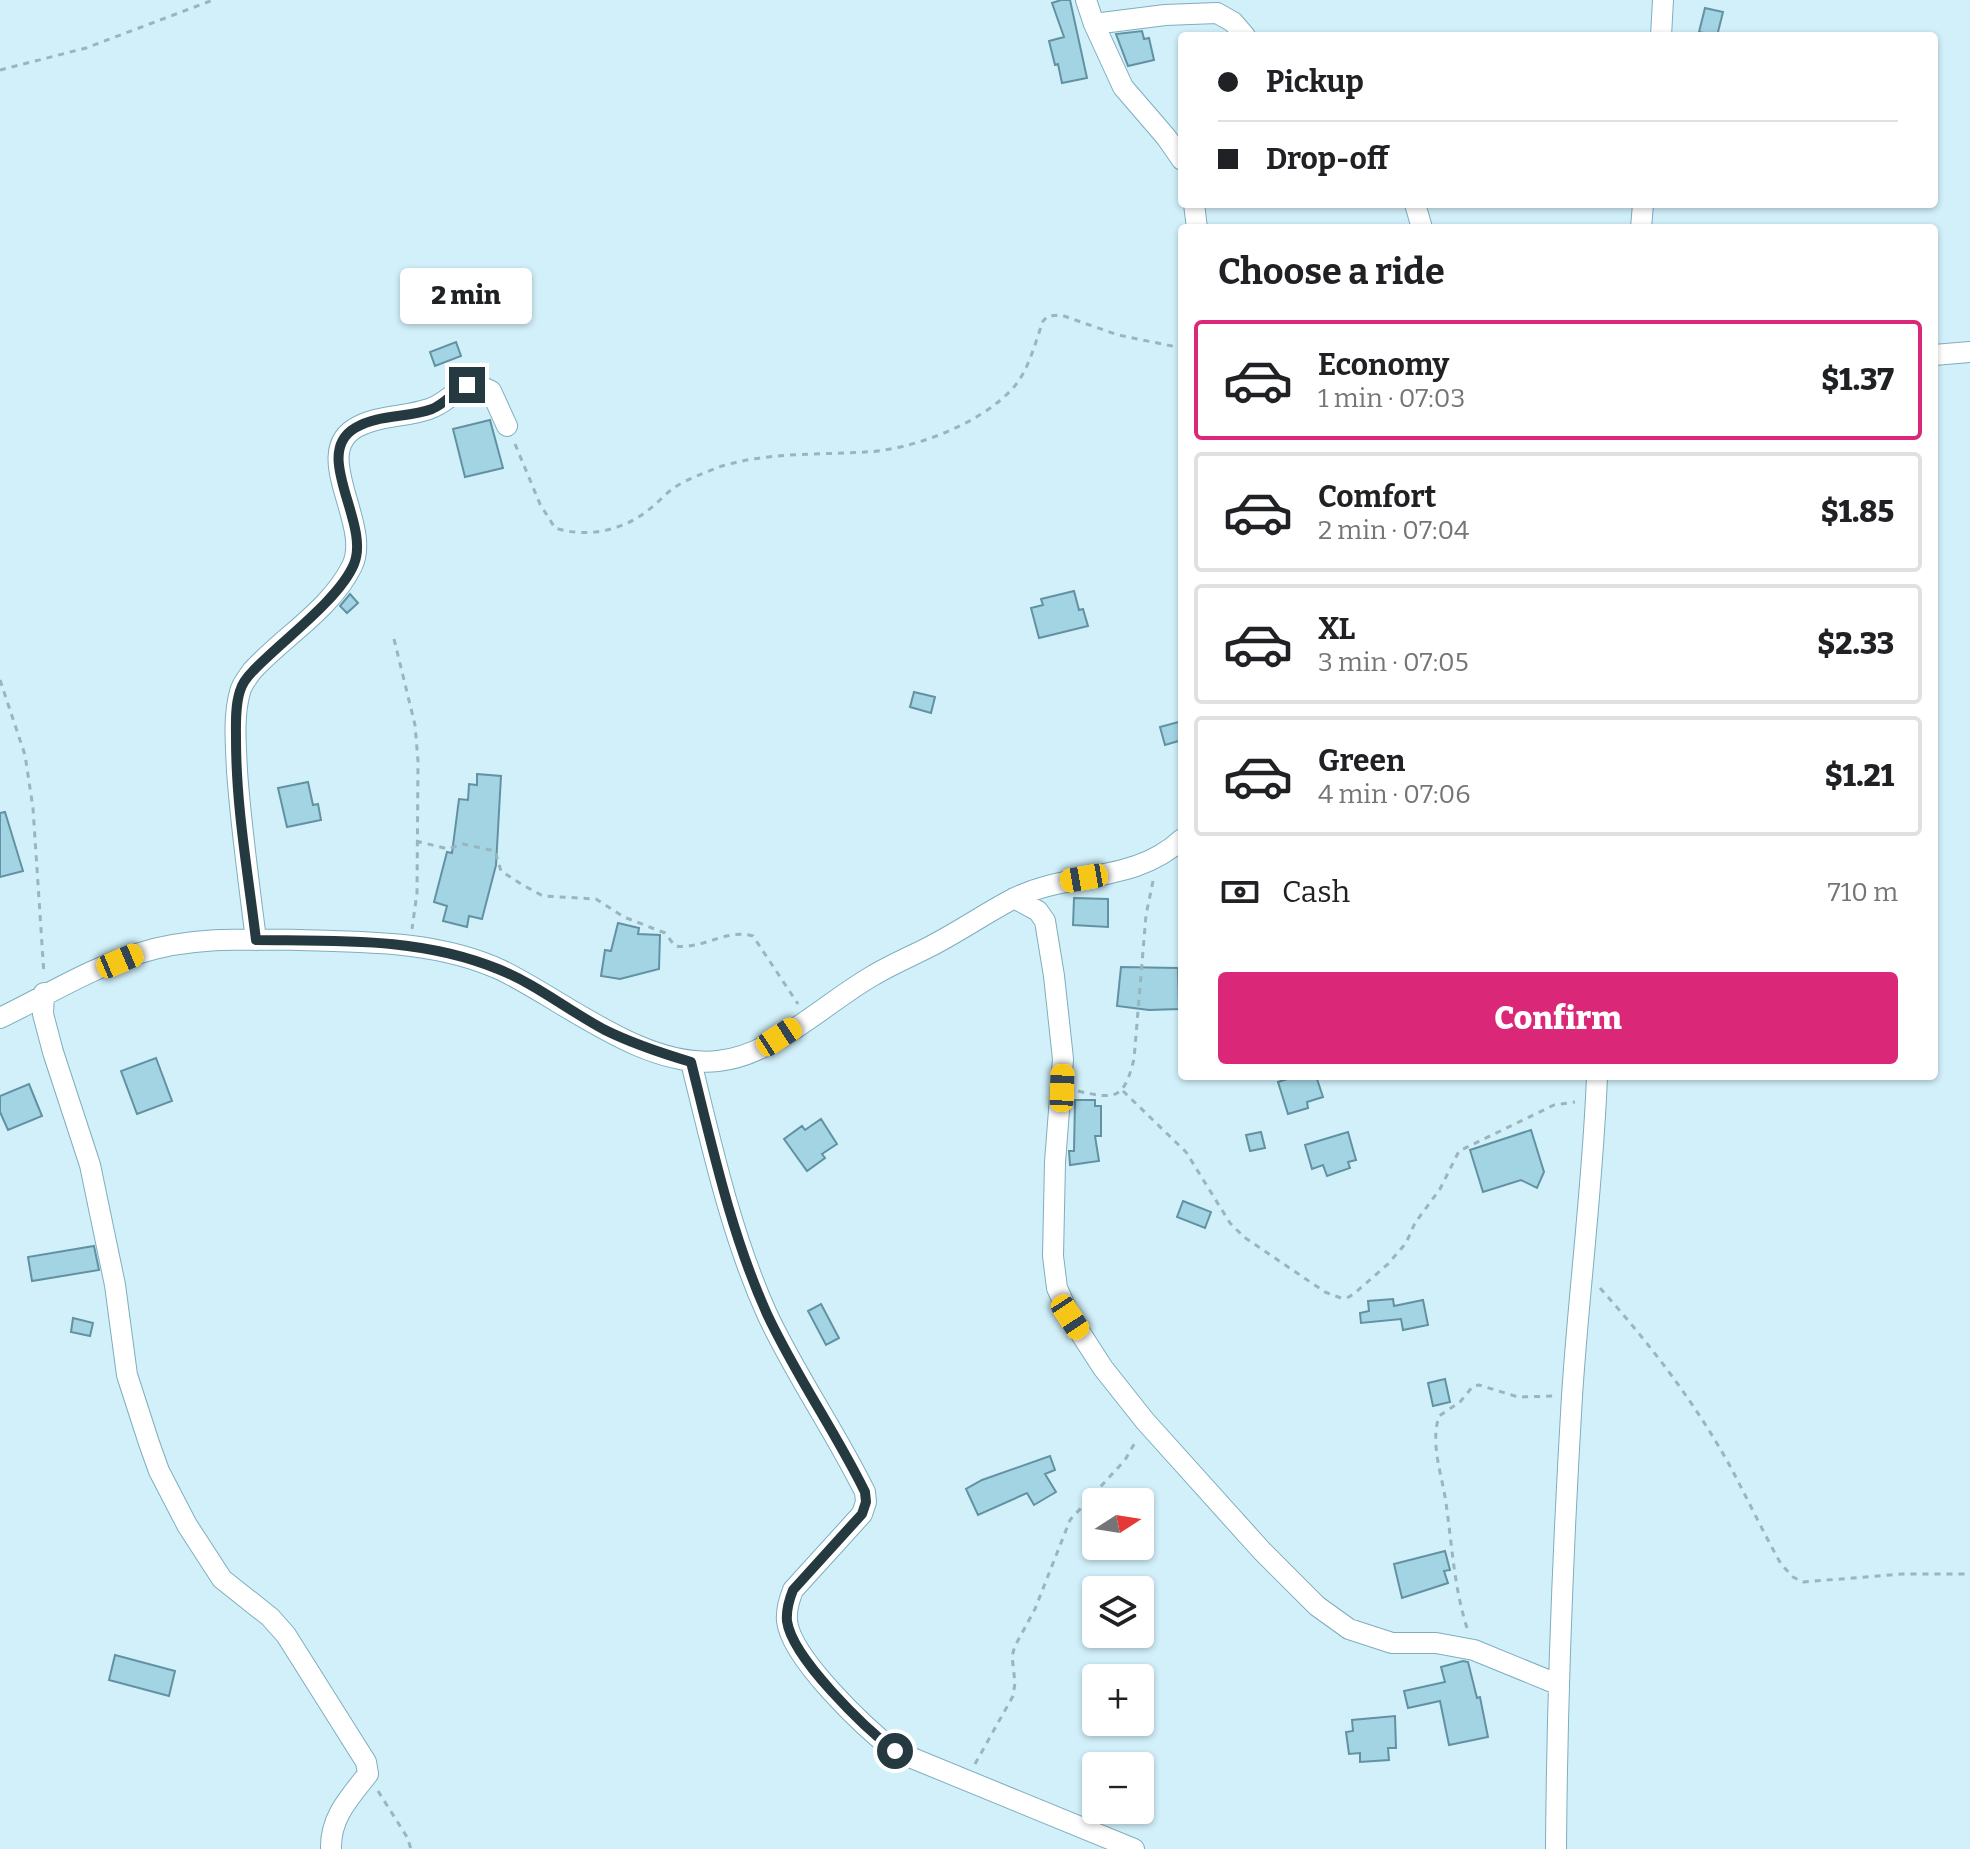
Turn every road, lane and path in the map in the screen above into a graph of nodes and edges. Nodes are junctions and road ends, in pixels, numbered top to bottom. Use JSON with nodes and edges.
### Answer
{"nodes":[{"id":1,"x":213,"y":0,"type":"edge"},
{"id":2,"x":1086,"y":0,"type":"edge"},
{"id":3,"x":1663,"y":0,"type":"edge"},
{"id":4,"x":1094,"y":24,"type":"junction"},
{"id":5,"x":1242,"y":32,"type":"edge"},
{"id":6,"x":1661,"y":32,"type":"edge"},
{"id":7,"x":0,"y":70,"type":"edge"},
{"id":8,"x":1178,"y":154,"type":"edge"},
{"id":9,"x":1178,"y":347,"type":"edge"},
{"id":10,"x":1970,"y":352,"type":"edge"},
{"id":11,"x":1938,"y":355,"type":"edge"},
{"id":12,"x":507,"y":426,"type":"joint"},
{"id":13,"x":394,"y":639,"type":"dead end"},
{"id":14,"x":0,"y":680,"type":"edge"},
{"id":15,"x":416,"y":841,"type":"junction"},
{"id":16,"x":1178,"y":842,"type":"edge"},
{"id":17,"x":1159,"y":858,"type":"junction"},
{"id":18,"x":1014,"y":898,"type":"junction"},
{"id":19,"x":256,"y":940,"type":"junction"},
{"id":20,"x":410,"y":944,"type":"junction"},
{"id":21,"x":44,"y":993,"type":"junction"},
{"id":22,"x":0,"y":1018,"type":"edge"},
{"id":23,"x":807,"y":1019,"type":"junction"},
{"id":24,"x":691,"y":1062,"type":"junction"},
{"id":25,"x":1597,"y":1080,"type":"edge"},
{"id":26,"x":1062,"y":1088,"type":"junction"},
{"id":27,"x":1123,"y":1091,"type":"junction"},
{"id":28,"x":1596,"y":1102,"type":"junction"},
{"id":29,"x":1582,"y":1267,"type":"junction"},
{"id":30,"x":1572,"y":1395,"type":"junction"},
{"id":31,"x":1145,"y":1421,"type":"junction"},
{"id":32,"x":1970,"y":1574,"type":"edge"},
{"id":33,"x":1474,"y":1650,"type":"junction"},
{"id":34,"x":1557,"y":1684,"type":"junction"},
{"id":35,"x":368,"y":1774,"type":"junction"},
{"id":36,"x":967,"y":1782,"type":"junction"},
{"id":37,"x":331,"y":1849,"type":"edge"},
{"id":38,"x":411,"y":1849,"type":"edge"},
{"id":39,"x":1134,"y":1849,"type":"edge"},
{"id":40,"x":1556,"y":1849,"type":"edge"}],
"edges":[{"from":1,"to":7,"type":"path"},
{"from":2,"to":4,"type":"street"},
{"from":3,"to":6,"type":"street"},
{"from":4,"to":5,"type":"street"},
{"from":4,"to":8,"type":"street"},
{"from":9,"to":12,"type":"path"},
{"from":10,"to":11,"type":"street"},
{"from":12,"to":19,"type":"street"},
{"from":13,"to":15,"type":"path"},
{"from":14,"to":21,"type":"path"},
{"from":15,"to":20,"type":"path"},
{"from":15,"to":23,"type":"path"},
{"from":16,"to":17,"type":"street"},
{"from":17,"to":18,"type":"street"},
{"from":17,"to":27,"type":"path"},
{"from":18,"to":23,"type":"street"},
{"from":18,"to":26,"type":"street"},
{"from":19,"to":20,"type":"street"},
{"from":19,"to":21,"type":"street"},
{"from":20,"to":24,"type":"street"},
{"from":21,"to":22,"type":"street"},
{"from":21,"to":35,"type":"street"},
{"from":23,"to":24,"type":"street"},
{"from":24,"to":36,"type":"street"},
{"from":25,"to":28,"type":"street"},
{"from":26,"to":27,"type":"path"},
{"from":26,"to":31,"type":"street"},
{"from":27,"to":28,"type":"path"},
{"from":28,"to":29,"type":"street"},
{"from":29,"to":30,"type":"street"},
{"from":29,"to":32,"type":"path"},
{"from":30,"to":33,"type":"path"},
{"from":30,"to":34,"type":"street"},
{"from":31,"to":33,"type":"street"},
{"from":31,"to":36,"type":"path"},
{"from":33,"to":34,"type":"street"},
{"from":34,"to":40,"type":"street"},
{"from":35,"to":37,"type":"street"},
{"from":35,"to":38,"type":"path"},
{"from":36,"to":39,"type":"street"}]}
